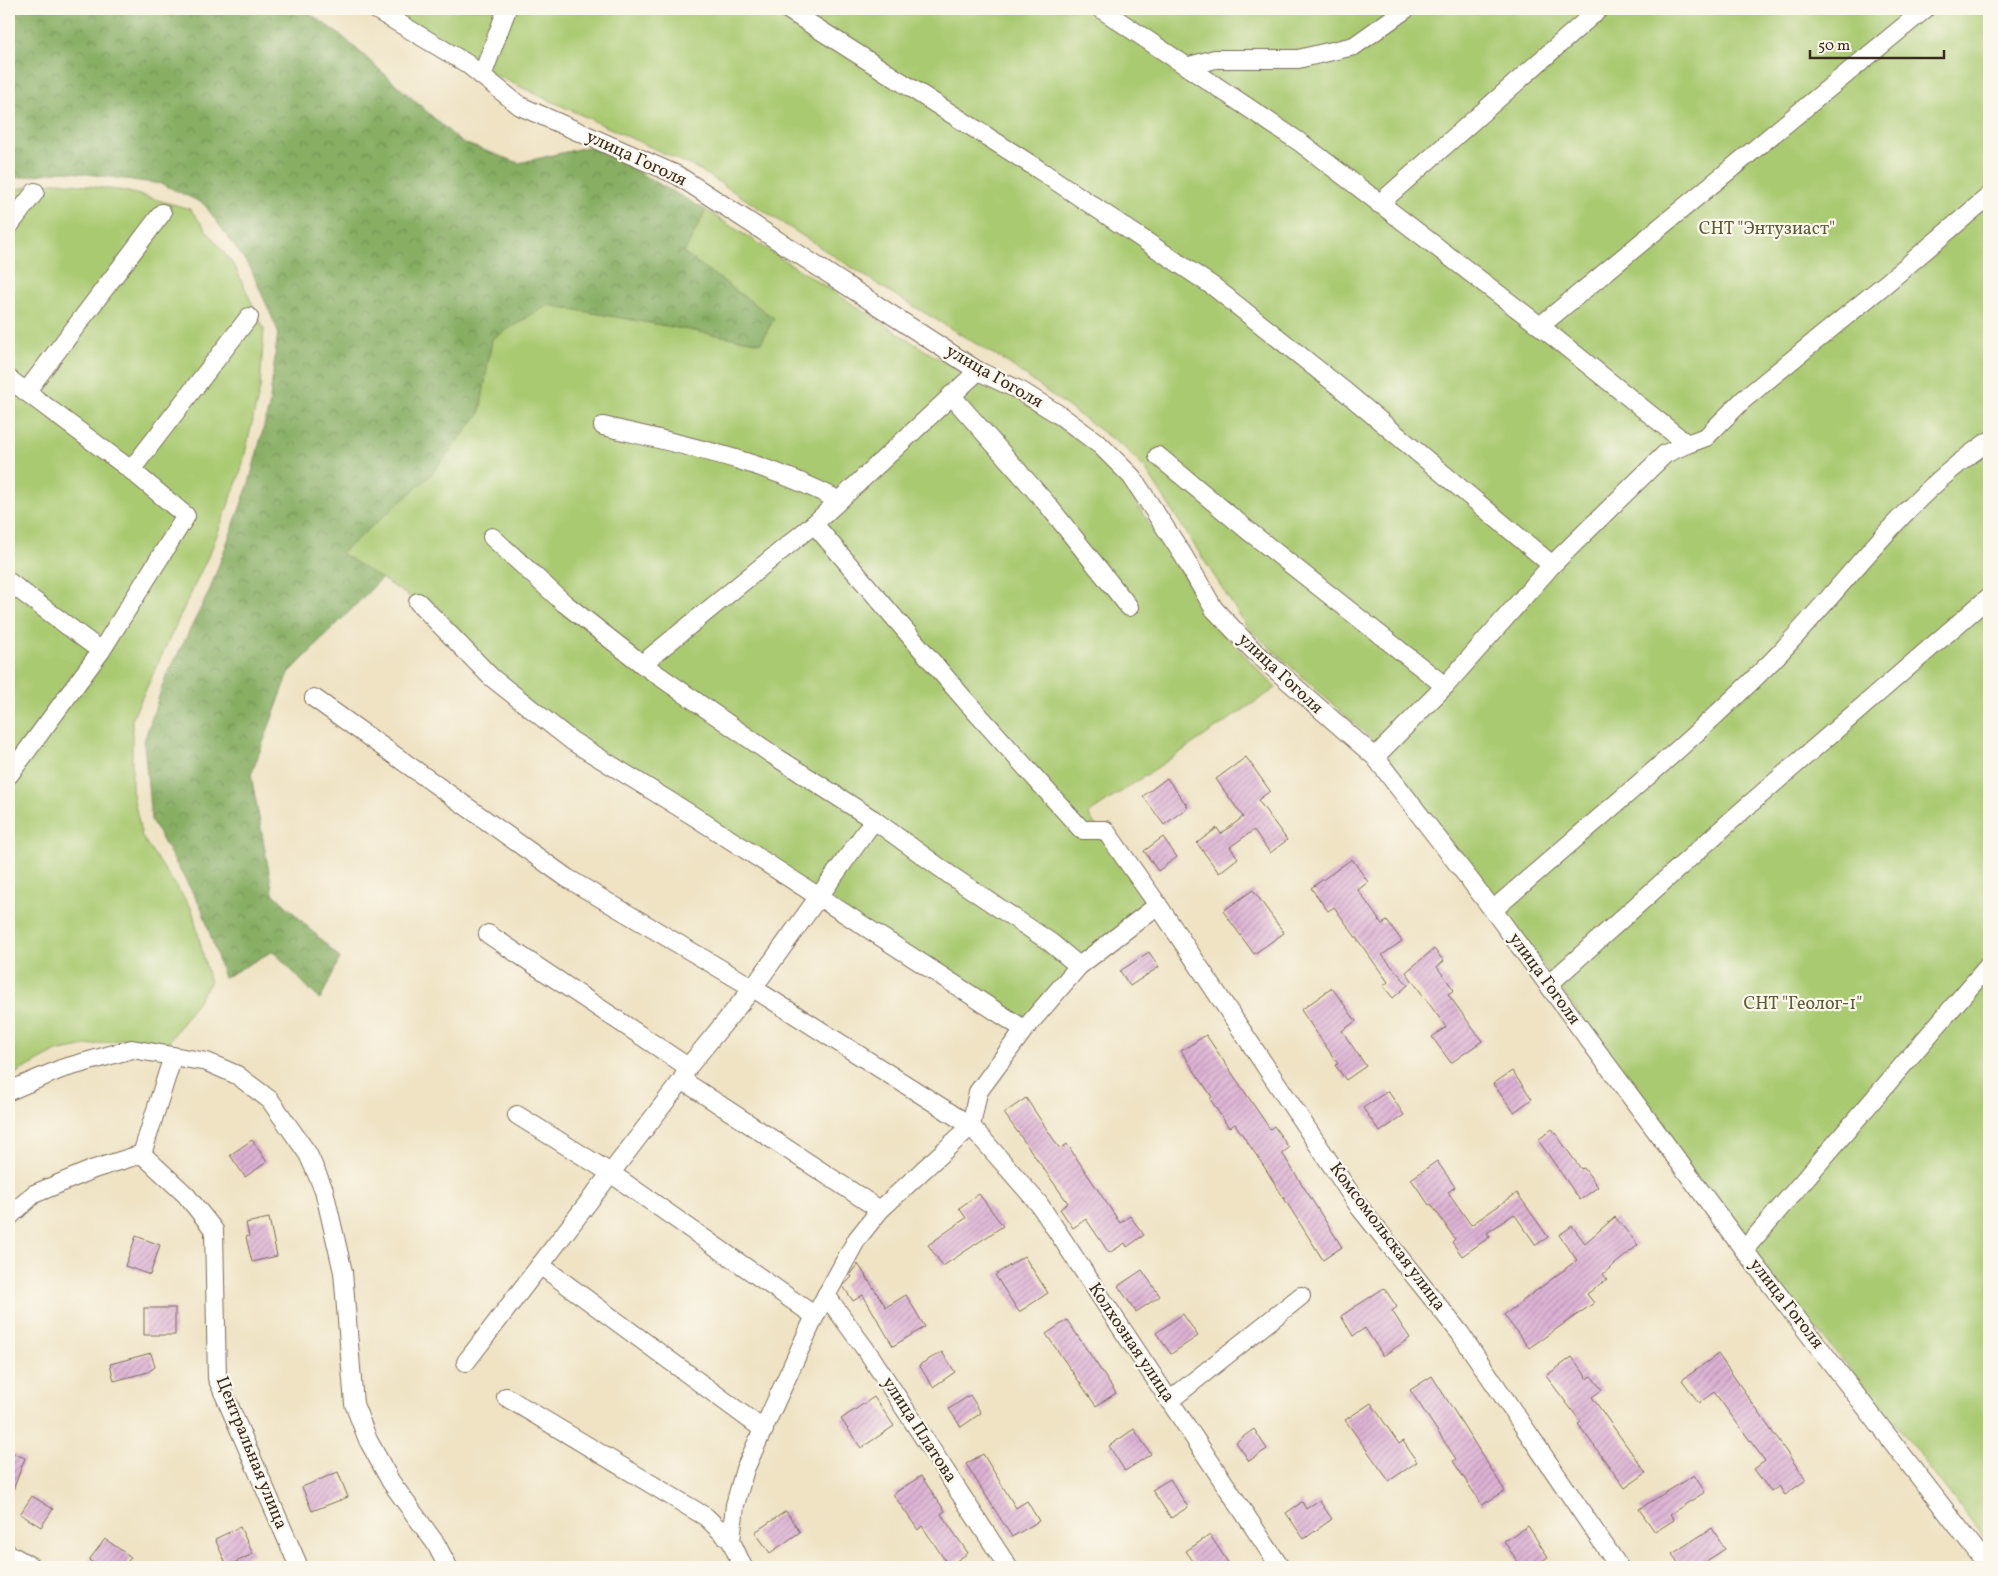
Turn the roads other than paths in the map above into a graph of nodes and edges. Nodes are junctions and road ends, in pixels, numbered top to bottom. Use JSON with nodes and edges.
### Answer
{"nodes":[{"id":1,"x":375,"y":9,"type":"edge"},
{"id":2,"x":507,"y":9,"type":"edge"},
{"id":3,"x":787,"y":9,"type":"edge"},
{"id":4,"x":1101,"y":9,"type":"edge"},
{"id":5,"x":1406,"y":9,"type":"edge"},
{"id":6,"x":1599,"y":9,"type":"edge"},
{"id":7,"x":1926,"y":9,"type":"edge"},
{"id":8,"x":1190,"y":66,"type":"junction"},
{"id":9,"x":482,"y":76,"type":"junction"},
{"id":10,"x":35,"y":192,"type":"dead end"},
{"id":11,"x":1989,"y":196,"type":"edge"},
{"id":12,"x":1379,"y":204,"type":"junction"},
{"id":13,"x":162,"y":212,"type":"dead end"},
{"id":14,"x":9,"y":226,"type":"edge"},
{"id":15,"x":248,"y":317,"type":"dead end"},
{"id":16,"x":1540,"y":326,"type":"junction"},
{"id":17,"x":978,"y":371,"type":"junction"},
{"id":18,"x":9,"y":379,"type":"edge"},
{"id":19,"x":26,"y":392,"type":"junction"},
{"id":20,"x":951,"y":395,"type":"junction"},
{"id":21,"x":603,"y":426,"type":"dead end"},
{"id":22,"x":1989,"y":441,"type":"edge"},
{"id":23,"x":1687,"y":444,"type":"junction"},
{"id":24,"x":1158,"y":456,"type":"dead end"},
{"id":25,"x":131,"y":470,"type":"junction"},
{"id":26,"x":838,"y":500,"type":"junction"},
{"id":27,"x":814,"y":524,"type":"junction"},
{"id":28,"x":492,"y":537,"type":"dead end"},
{"id":29,"x":1552,"y":565,"type":"junction"},
{"id":30,"x":9,"y":582,"type":"edge"},
{"id":31,"x":1989,"y":597,"type":"edge"},
{"id":32,"x":418,"y":602,"type":"dead end"},
{"id":33,"x":1128,"y":608,"type":"dead end"},
{"id":34,"x":101,"y":651,"type":"junction"},
{"id":35,"x":642,"y":664,"type":"junction"},
{"id":36,"x":1445,"y":686,"type":"junction"},
{"id":37,"x":314,"y":698,"type":"dead end"},
{"id":38,"x":1375,"y":757,"type":"junction"},
{"id":39,"x":9,"y":775,"type":"edge"},
{"id":40,"x":874,"y":820,"type":"junction"},
{"id":41,"x":818,"y":896,"type":"junction"},
{"id":42,"x":1158,"y":905,"type":"junction"},
{"id":43,"x":1492,"y":910,"type":"junction"},
{"id":44,"x":488,"y":934,"type":"dead end"},
{"id":45,"x":1989,"y":965,"type":"edge"},
{"id":46,"x":1079,"y":966,"type":"junction"},
{"id":47,"x":1548,"y":985,"type":"junction"},
{"id":48,"x":753,"y":988,"type":"junction"},
{"id":49,"x":1019,"y":1026,"type":"dead end"},
{"id":50,"x":172,"y":1056,"type":"junction"},
{"id":51,"x":685,"y":1074,"type":"junction"},
{"id":52,"x":9,"y":1092,"type":"edge"},
{"id":53,"x":517,"y":1115,"type":"dead end"},
{"id":54,"x":971,"y":1126,"type":"junction"},
{"id":55,"x":142,"y":1154,"type":"junction"},
{"id":56,"x":610,"y":1172,"type":"junction"},
{"id":57,"x":880,"y":1210,"type":"junction"},
{"id":58,"x":9,"y":1217,"type":"edge"},
{"id":59,"x":1744,"y":1250,"type":"junction"},
{"id":60,"x":540,"y":1265,"type":"junction"},
{"id":61,"x":826,"y":1295,"type":"junction"},
{"id":62,"x":1301,"y":1296,"type":"dead end"},
{"id":63,"x":815,"y":1316,"type":"junction"},
{"id":64,"x":466,"y":1362,"type":"dead end"},
{"id":65,"x":506,"y":1397,"type":"dead end"},
{"id":66,"x":1169,"y":1400,"type":"junction"},
{"id":67,"x":764,"y":1430,"type":"junction"},
{"id":68,"x":731,"y":1541,"type":"junction"},
{"id":69,"x":9,"y":1554,"type":"edge"},
{"id":70,"x":32,"y":1567,"type":"edge"},
{"id":71,"x":299,"y":1567,"type":"edge"},
{"id":72,"x":448,"y":1567,"type":"edge"},
{"id":73,"x":743,"y":1567,"type":"edge"},
{"id":74,"x":1008,"y":1567,"type":"edge"},
{"id":75,"x":1280,"y":1567,"type":"edge"},
{"id":76,"x":1618,"y":1567,"type":"edge"},
{"id":77,"x":1989,"y":1567,"type":"edge"}],
"edges":[{"from":1,"to":9,"type":"street","name":"улица Гоголя"},
{"from":2,"to":9,"type":"street"},
{"from":3,"to":29,"type":"street"},
{"from":4,"to":8,"type":"street"},
{"from":5,"to":8,"type":"street"},
{"from":6,"to":12,"type":"street"},
{"from":7,"to":16,"type":"street"},
{"from":8,"to":12,"type":"street"},
{"from":9,"to":17,"type":"street","name":"улица Гоголя"},
{"from":10,"to":14,"type":"street"},
{"from":11,"to":23,"type":"street"},
{"from":12,"to":16,"type":"street"},
{"from":13,"to":19,"type":"street"},
{"from":15,"to":25,"type":"street"},
{"from":16,"to":23,"type":"street"},
{"from":17,"to":20,"type":"street"},
{"from":17,"to":38,"type":"street","name":"улица Гоголя"},
{"from":18,"to":19,"type":"street"},
{"from":19,"to":25,"type":"street"},
{"from":20,"to":26,"type":"street"},
{"from":20,"to":33,"type":"street"},
{"from":21,"to":26,"type":"street"},
{"from":22,"to":43,"type":"street"},
{"from":23,"to":29,"type":"street"},
{"from":24,"to":36,"type":"street"},
{"from":25,"to":34,"type":"street"},
{"from":26,"to":27,"type":"street"},
{"from":27,"to":35,"type":"street"},
{"from":27,"to":42,"type":"street","name":"Комсомольская улица"},
{"from":28,"to":35,"type":"street"},
{"from":29,"to":36,"type":"street"},
{"from":30,"to":34,"type":"street"},
{"from":31,"to":47,"type":"street"},
{"from":32,"to":41,"type":"street"},
{"from":34,"to":39,"type":"street"},
{"from":35,"to":40,"type":"street"},
{"from":36,"to":38,"type":"street"},
{"from":37,"to":48,"type":"street","name":"Колхозная улица"},
{"from":38,"to":43,"type":"street","name":"улица Гоголя"},
{"from":40,"to":41,"type":"street"},
{"from":40,"to":46,"type":"street"},
{"from":41,"to":48,"type":"street"},
{"from":41,"to":49,"type":"street"},
{"from":42,"to":46,"type":"street"},
{"from":42,"to":76,"type":"street","name":"Комсомольская улица"},
{"from":43,"to":47,"type":"street","name":"улица Гоголя"},
{"from":44,"to":51,"type":"street"},
{"from":45,"to":59,"type":"street"},
{"from":46,"to":54,"type":"street"},
{"from":47,"to":59,"type":"street","name":"улица Гоголя"},
{"from":48,"to":51,"type":"street"},
{"from":48,"to":54,"type":"street","name":"Колхозная улица"},
{"from":50,"to":52,"type":"street"},
{"from":50,"to":55,"type":"street"},
{"from":50,"to":72,"type":"street"},
{"from":51,"to":56,"type":"street"},
{"from":51,"to":57,"type":"street"},
{"from":53,"to":56,"type":"street"},
{"from":54,"to":57,"type":"street"},
{"from":54,"to":66,"type":"street","name":"Колхозная улица"},
{"from":55,"to":58,"type":"street"},
{"from":55,"to":71,"type":"street","name":"Центральная улица"},
{"from":56,"to":60,"type":"street"},
{"from":56,"to":63,"type":"street"},
{"from":57,"to":61,"type":"street"},
{"from":59,"to":77,"type":"street","name":"улица Гоголя"},
{"from":60,"to":64,"type":"street"},
{"from":60,"to":67,"type":"street"},
{"from":61,"to":63,"type":"street"},
{"from":61,"to":74,"type":"street","name":"улица Платова"},
{"from":62,"to":66,"type":"street"},
{"from":63,"to":67,"type":"street"},
{"from":65,"to":68,"type":"street"},
{"from":66,"to":75,"type":"street","name":"Колхозная улица"},
{"from":67,"to":68,"type":"street"},
{"from":68,"to":73,"type":"street"},
{"from":69,"to":70,"type":"street"}]}
